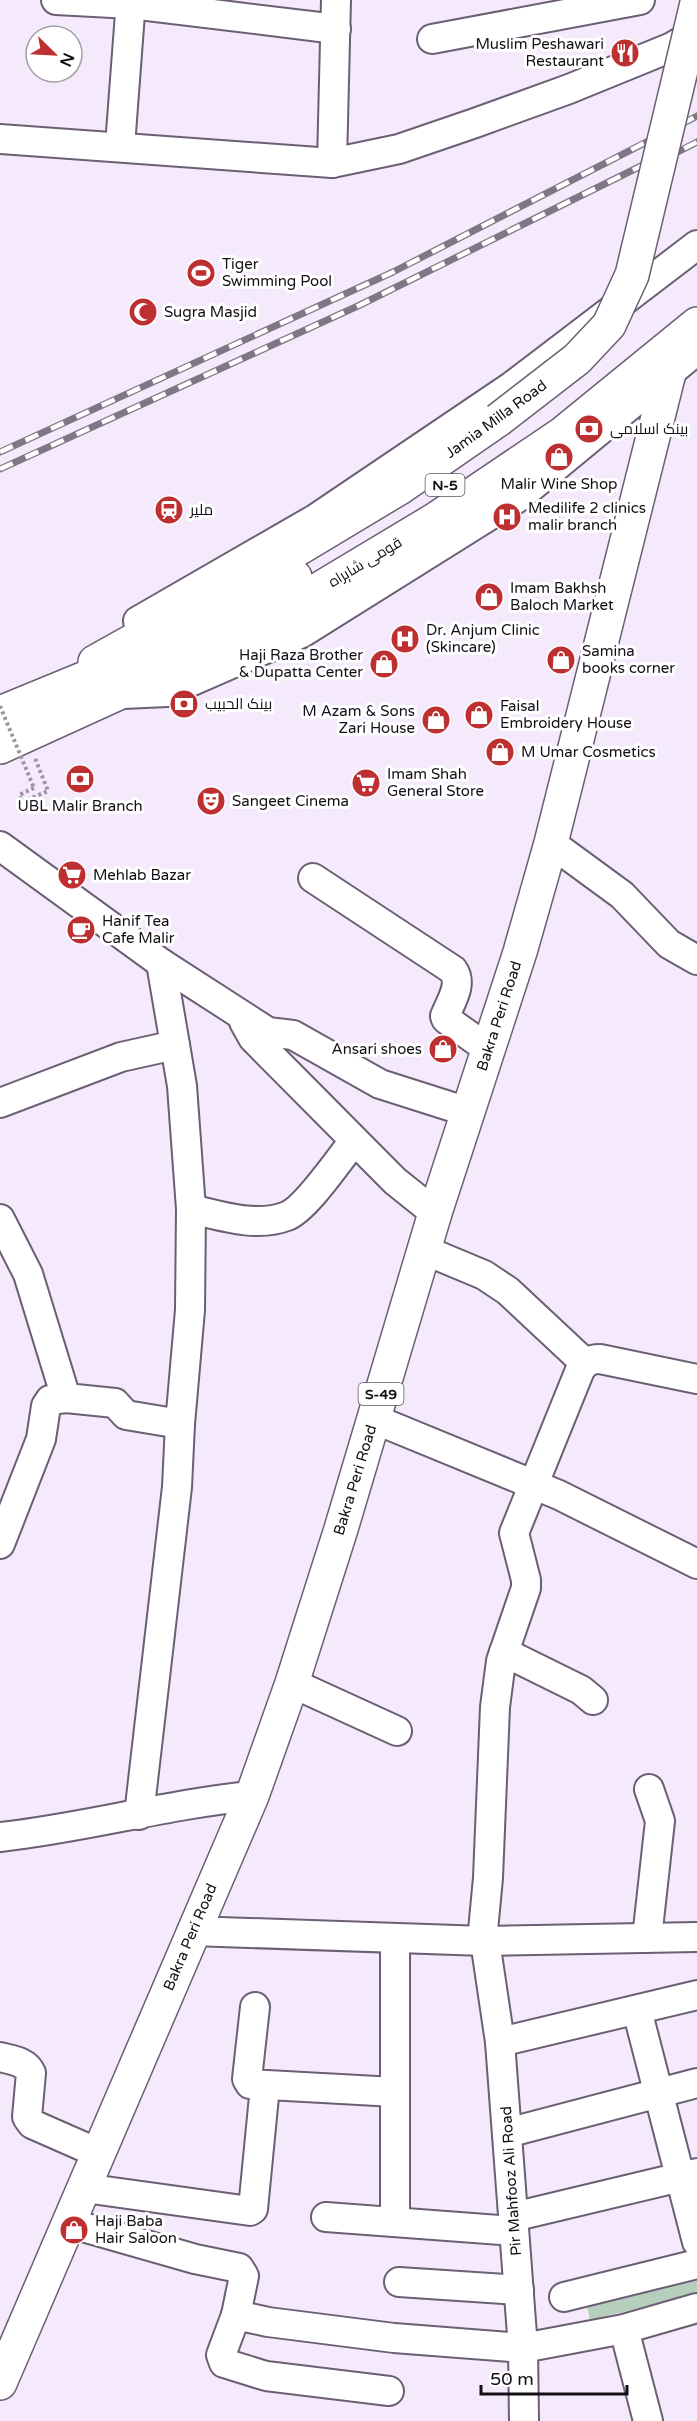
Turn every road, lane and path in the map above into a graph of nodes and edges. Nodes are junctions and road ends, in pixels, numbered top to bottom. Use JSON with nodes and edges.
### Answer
{"nodes":[{"id":1,"x":56,"y":0,"type":"edge"},
{"id":2,"x":336,"y":0,"type":"edge"},
{"id":3,"x":640,"y":0,"type":"edge"},
{"id":4,"x":683,"y":0,"type":"edge"},
{"id":5,"x":131,"y":2,"type":"edge"},
{"id":6,"x":697,"y":3,"type":"edge"},
{"id":7,"x":336,"y":29,"type":"junction"},
{"id":8,"x":697,"y":32,"type":"edge"},
{"id":9,"x":432,"y":39,"type":"dead end"},
{"id":10,"x":685,"y":45,"type":"edge"},
{"id":11,"x":697,"y":83,"type":"edge"},
{"id":12,"x":0,"y":140,"type":"edge"},
{"id":13,"x":120,"y":146,"type":"junction"},
{"id":14,"x":332,"y":163,"type":"junction"},
{"id":15,"x":697,"y":245,"type":"edge"},
{"id":16,"x":697,"y":299,"type":"edge"},
{"id":17,"x":697,"y":324,"type":"edge"},
{"id":18,"x":697,"y":350,"type":"edge"},
{"id":19,"x":669,"y":373,"type":"junction"},
{"id":20,"x":177,"y":653,"type":"junction"},
{"id":21,"x":103,"y":657,"type":"junction"},
{"id":22,"x":55,"y":690,"type":"junction"},
{"id":23,"x":119,"y":694,"type":"junction"},
{"id":24,"x":0,"y":706,"type":"edge"},
{"id":25,"x":0,"y":713,"type":"edge"},
{"id":26,"x":13,"y":741,"type":"edge"},
{"id":27,"x":551,"y":843,"type":"junction"},
{"id":28,"x":0,"y":846,"type":"edge"},
{"id":29,"x":313,"y":878,"type":"dead end"},
{"id":30,"x":697,"y":960,"type":"edge"},
{"id":31,"x":161,"y":963,"type":"junction"},
{"id":32,"x":238,"y":1013,"type":"junction"},
{"id":33,"x":175,"y":1045,"type":"junction"},
{"id":34,"x":488,"y":1049,"type":"junction"},
{"id":35,"x":0,"y":1103,"type":"edge"},
{"id":36,"x":468,"y":1112,"type":"junction"},
{"id":37,"x":354,"y":1140,"type":"junction"},
{"id":38,"x":191,"y":1209,"type":"junction"},
{"id":39,"x":435,"y":1213,"type":"junction"},
{"id":40,"x":0,"y":1219,"type":"edge"},
{"id":41,"x":424,"y":1250,"type":"junction"},
{"id":42,"x":585,"y":1363,"type":"junction"},
{"id":43,"x":697,"y":1379,"type":"edge"},
{"id":44,"x":66,"y":1398,"type":"junction"},
{"id":45,"x":374,"y":1419,"type":"junction"},
{"id":46,"x":180,"y":1424,"type":"junction"},
{"id":47,"x":534,"y":1484,"type":"junction"},
{"id":48,"x":6,"y":1508,"type":"edge"},
{"id":49,"x":0,"y":1544,"type":"edge"},
{"id":50,"x":697,"y":1564,"type":"edge"},
{"id":51,"x":504,"y":1652,"type":"junction"},
{"id":52,"x":292,"y":1683,"type":"junction"},
{"id":53,"x":593,"y":1700,"type":"dead end"},
{"id":54,"x":397,"y":1731,"type":"dead end"},
{"id":55,"x":649,"y":1789,"type":"dead end"},
{"id":56,"x":252,"y":1796,"type":"junction"},
{"id":57,"x":139,"y":1815,"type":"junction"},
{"id":58,"x":0,"y":1837,"type":"edge"},
{"id":59,"x":192,"y":1931,"type":"junction"},
{"id":60,"x":697,"y":1937,"type":"edge"},
{"id":61,"x":395,"y":1938,"type":"junction"},
{"id":62,"x":647,"y":1938,"type":"junction"},
{"id":63,"x":483,"y":1941,"type":"junction"},
{"id":64,"x":697,"y":1995,"type":"edge"},
{"id":65,"x":255,"y":2007,"type":"dead end"},
{"id":66,"x":637,"y":2010,"type":"junction"},
{"id":67,"x":500,"y":2042,"type":"junction"},
{"id":68,"x":0,"y":2056,"type":"edge"},
{"id":69,"x":697,"y":2083,"type":"edge"},
{"id":70,"x":265,"y":2086,"type":"junction"},
{"id":71,"x":395,"y":2092,"type":"junction"},
{"id":72,"x":660,"y":2093,"type":"junction"},
{"id":73,"x":507,"y":2133,"type":"junction"},
{"id":74,"x":98,"y":2153,"type":"junction"},
{"id":75,"x":689,"y":2175,"type":"edge"},
{"id":76,"x":84,"y":2188,"type":"junction"},
{"id":77,"x":326,"y":2217,"type":"dead end"},
{"id":78,"x":395,"y":2222,"type":"junction"},
{"id":79,"x":69,"y":2223,"type":"junction"},
{"id":80,"x":514,"y":2224,"type":"junction"},
{"id":81,"x":697,"y":2242,"type":"edge"},
{"id":82,"x":697,"y":2264,"type":"edge"},
{"id":83,"x":399,"y":2282,"type":"dead end"},
{"id":84,"x":519,"y":2290,"type":"junction"},
{"id":85,"x":564,"y":2297,"type":"dead end"},
{"id":86,"x":697,"y":2308,"type":"edge"},
{"id":87,"x":236,"y":2314,"type":"junction"},
{"id":88,"x":624,"y":2329,"type":"junction"},
{"id":89,"x":523,"y":2348,"type":"junction"},
{"id":90,"x":0,"y":2383,"type":"edge"},
{"id":91,"x":389,"y":2391,"type":"dead end"},
{"id":92,"x":525,"y":2421,"type":"edge"},
{"id":93,"x":648,"y":2421,"type":"edge"}],
"edges":[{"from":1,"to":5,"type":"street"},
{"from":2,"to":7,"type":"street"},
{"from":3,"to":9,"type":"street"},
{"from":4,"to":10,"type":"street"},
{"from":5,"to":7,"type":"street"},
{"from":5,"to":13,"type":"street"},
{"from":6,"to":21,"type":"main road","name":"Jamia Milla Road","bridge":true},
{"from":7,"to":14,"type":"street"},
{"from":8,"to":10,"type":"street"},
{"from":10,"to":11,"type":"main road"},
{"from":10,"to":14,"type":"street"},
{"from":12,"to":13,"type":"street"},
{"from":13,"to":14,"type":"street"},
{"from":15,"to":21,"type":"street"},
{"from":16,"to":20,"type":"main road","name":"قومی شاہراہ","number":"N-5"},
{"from":17,"to":20,"type":"main road","name":"قومی شاہراہ","number":"N-5"},
{"from":18,"to":19,"type":"street"},
{"from":19,"to":23,"type":"street"},
{"from":19,"to":27,"type":"main road","name":"Bakra Peri Road","number":"S-49"},
{"from":20,"to":22,"type":"main road","name":"قومی شاہراہ","number":"N-5"},
{"from":20,"to":23,"type":"main road","name":"قومی شاہراہ","number":"N-5"},
{"from":21,"to":22,"type":"main road","name":"Jamia Milla Road"},
{"from":22,"to":25,"type":"main road","name":"قومی شاہراہ","number":"N-5"},
{"from":23,"to":26,"type":"main road","name":"قومی شاہراہ","number":"N-5"},
{"from":24,"to":26,"type":"path","bridge":true},
{"from":27,"to":30,"type":"street"},
{"from":27,"to":34,"type":"main road","name":"Bakra Peri Road","number":"S-49"},
{"from":28,"to":31,"type":"street"},
{"from":29,"to":34,"type":"street"},
{"from":31,"to":32,"type":"street"},
{"from":31,"to":33,"type":"street"},
{"from":32,"to":36,"type":"street"},
{"from":32,"to":37,"type":"street"},
{"from":33,"to":35,"type":"street"},
{"from":33,"to":38,"type":"street"},
{"from":34,"to":36,"type":"main road","name":"Bakra Peri Road","number":"S-49"},
{"from":36,"to":39,"type":"main road","name":"Bakra Peri Road","number":"S-49"},
{"from":37,"to":38,"type":"street"},
{"from":37,"to":39,"type":"street"},
{"from":38,"to":46,"type":"street"},
{"from":39,"to":41,"type":"main road","name":"Bakra Peri Road","number":"S-49"},
{"from":40,"to":44,"type":"street"},
{"from":41,"to":42,"type":"street"},
{"from":41,"to":45,"type":"main road","name":"Bakra Peri Road","number":"S-49"},
{"from":42,"to":43,"type":"street"},
{"from":42,"to":47,"type":"street","name":"Pir Mahfooz Ali Road"},
{"from":44,"to":46,"type":"street"},
{"from":44,"to":48,"type":"street"},
{"from":45,"to":47,"type":"street"},
{"from":45,"to":52,"type":"main road","name":"Bakra Peri Road","number":"S-49"},
{"from":46,"to":57,"type":"street"},
{"from":47,"to":50,"type":"street"},
{"from":47,"to":51,"type":"street","name":"Pir Mahfooz Ali Road"},
{"from":48,"to":49,"type":"street"},
{"from":51,"to":53,"type":"street"},
{"from":51,"to":63,"type":"street","name":"Pir Mahfooz Ali Road"},
{"from":52,"to":54,"type":"street"},
{"from":52,"to":56,"type":"main road","name":"Bakra Peri Road","number":"S-49"},
{"from":55,"to":62,"type":"street"},
{"from":56,"to":57,"type":"street"},
{"from":56,"to":59,"type":"main road","name":"Bakra Peri Road","number":"S-49"},
{"from":57,"to":58,"type":"street"},
{"from":59,"to":61,"type":"street"},
{"from":59,"to":74,"type":"main road","name":"Bakra Peri Road","number":"S-49"},
{"from":60,"to":62,"type":"street"},
{"from":61,"to":63,"type":"street"},
{"from":61,"to":71,"type":"street"},
{"from":62,"to":63,"type":"street"},
{"from":63,"to":67,"type":"street","name":"Pir Mahfooz Ali Road"},
{"from":64,"to":66,"type":"street"},
{"from":65,"to":70,"type":"street"},
{"from":66,"to":67,"type":"street"},
{"from":66,"to":72,"type":"street"},
{"from":67,"to":73,"type":"street","name":"Pir Mahfooz Ali Road"},
{"from":68,"to":74,"type":"street"},
{"from":69,"to":72,"type":"street"},
{"from":70,"to":71,"type":"street"},
{"from":70,"to":76,"type":"street"},
{"from":71,"to":78,"type":"street"},
{"from":72,"to":73,"type":"street"},
{"from":72,"to":75,"type":"street"},
{"from":73,"to":80,"type":"street","name":"Pir Mahfooz Ali Road"},
{"from":74,"to":76,"type":"main road","name":"Bakra Peri Road","number":"S-49"},
{"from":75,"to":80,"type":"street"},
{"from":75,"to":81,"type":"street"},
{"from":76,"to":79,"type":"main road","name":"Bakra Peri Road","number":"S-49"},
{"from":77,"to":78,"type":"street"},
{"from":78,"to":80,"type":"street"},
{"from":79,"to":87,"type":"street"},
{"from":79,"to":90,"type":"main road","name":"Bakra Peri Road","number":"S-49"},
{"from":80,"to":84,"type":"street","name":"Pir Mahfooz Ali Road"},
{"from":82,"to":85,"type":"street"},
{"from":83,"to":84,"type":"street"},
{"from":84,"to":89,"type":"street","name":"Pir Mahfooz Ali Road"},
{"from":86,"to":88,"type":"street"},
{"from":87,"to":89,"type":"street"},
{"from":87,"to":91,"type":"street"},
{"from":88,"to":89,"type":"street"},
{"from":88,"to":93,"type":"street"},
{"from":89,"to":92,"type":"street","name":"Pir Mahfooz Ali Road"}]}
